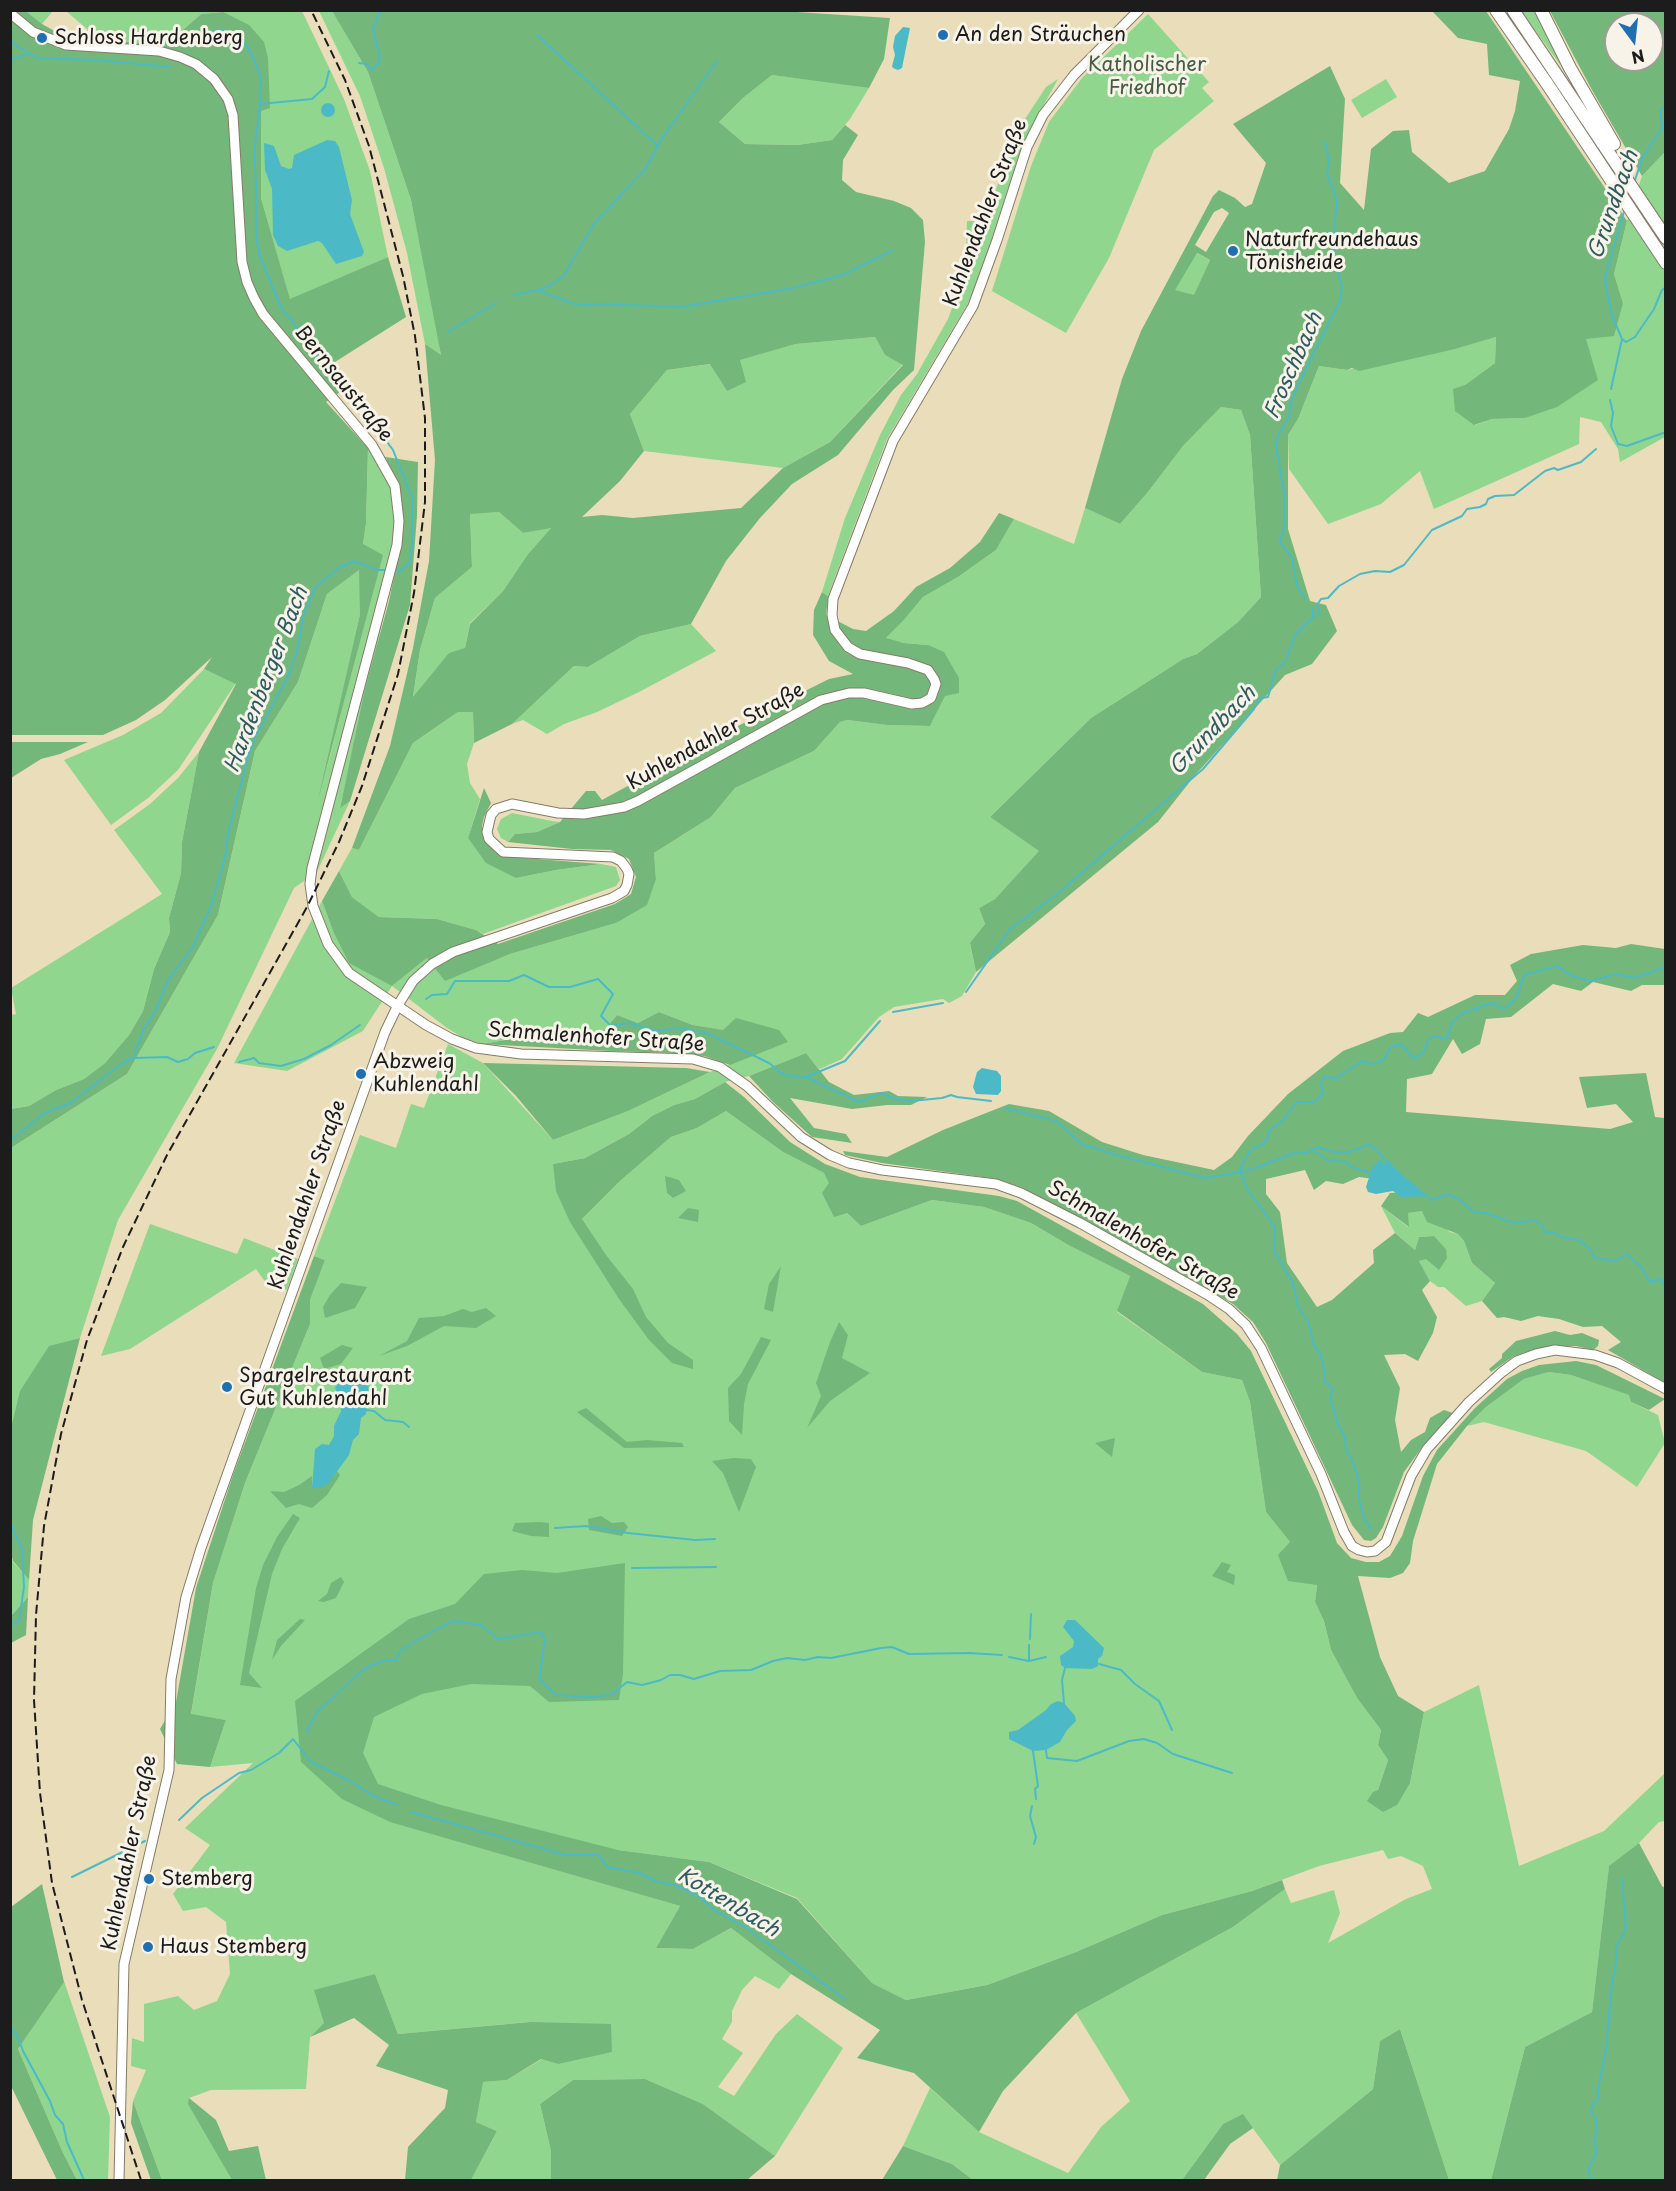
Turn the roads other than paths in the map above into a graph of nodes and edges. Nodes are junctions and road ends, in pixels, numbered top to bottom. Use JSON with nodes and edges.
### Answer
{"nodes":[{"id":1,"x":1139,"y":10,"type":"edge"},
{"id":2,"x":1496,"y":10,"type":"edge"},
{"id":3,"x":1513,"y":10,"type":"edge"},
{"id":4,"x":1541,"y":10,"type":"edge"},
{"id":5,"x":10,"y":12,"type":"edge"},
{"id":6,"x":1629,"y":181,"type":"junction"},
{"id":7,"x":1665,"y":238,"type":"edge"},
{"id":8,"x":1665,"y":262,"type":"edge"},
{"id":9,"x":398,"y":1005,"type":"junction"},
{"id":10,"x":1665,"y":1389,"type":"edge"},
{"id":11,"x":119,"y":2181,"type":"edge"}],
"edges":[{"from":1,"to":9,"type":"main road","name":"Kuhlendahler Straße"},
{"from":2,"to":8,"type":"highway"},
{"from":3,"to":6,"type":"highway"},
{"from":4,"to":6,"type":"highway"},
{"from":5,"to":9,"type":"main road","name":"Bernsaustraße"},
{"from":6,"to":7,"type":"highway"},
{"from":9,"to":10,"type":"main road","name":"Schmalenhofer Straße"},
{"from":9,"to":11,"type":"main road","name":"Kuhlendahler Straße"}]}
